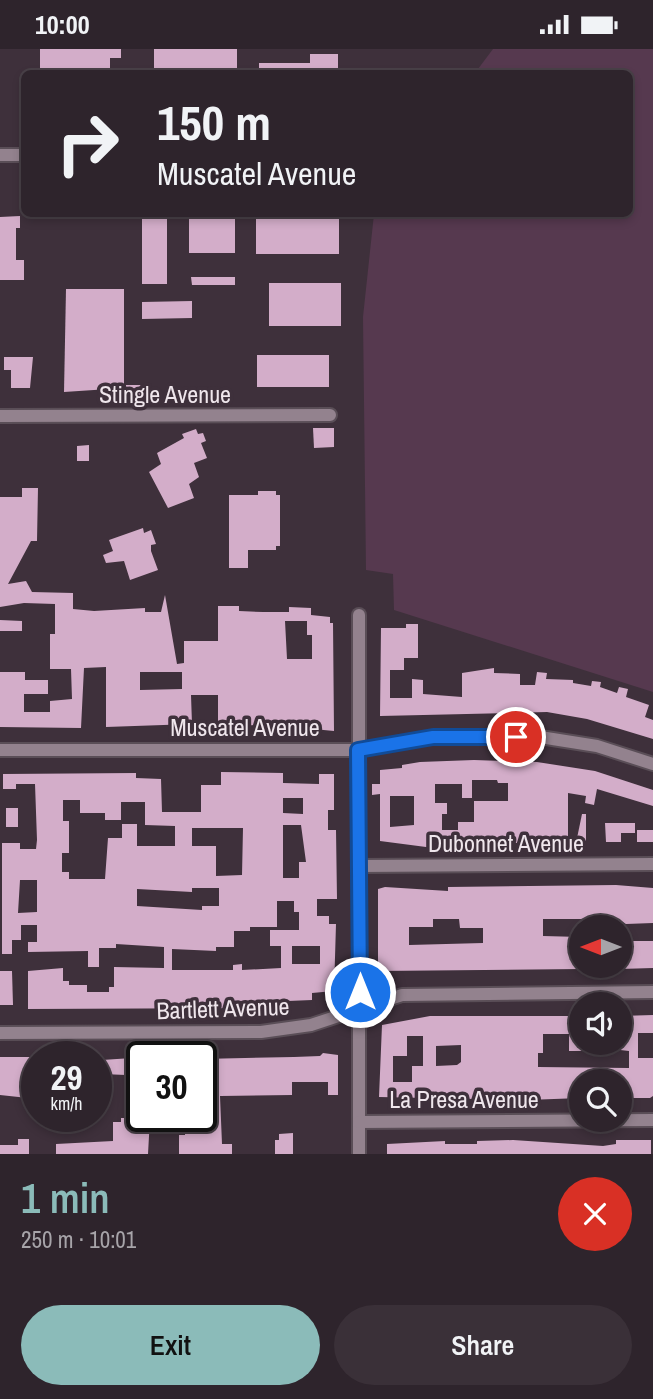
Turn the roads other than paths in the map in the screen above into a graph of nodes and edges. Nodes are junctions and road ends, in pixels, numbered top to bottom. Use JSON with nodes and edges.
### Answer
{"nodes":[{"id":1,"x":0,"y":155,"type":"edge"},
{"id":2,"x":21,"y":155,"type":"edge"},
{"id":3,"x":330,"y":415,"type":"dead end"},
{"id":4,"x":0,"y":416,"type":"edge"},
{"id":5,"x":359,"y":615,"type":"dead end"},
{"id":6,"x":0,"y":750,"type":"edge"},
{"id":7,"x":358,"y":750,"type":"junction"},
{"id":8,"x":653,"y":764,"type":"edge"},
{"id":9,"x":653,"y":864,"type":"edge"},
{"id":10,"x":359,"y":866,"type":"junction"},
{"id":11,"x":653,"y":992,"type":"edge"},
{"id":12,"x":360,"y":1008,"type":"junction"},
{"id":13,"x":0,"y":1033,"type":"edge"},
{"id":14,"x":653,"y":1120,"type":"edge"},
{"id":15,"x":359,"y":1122,"type":"junction"},
{"id":16,"x":359,"y":1154,"type":"edge"}],
"edges":[{"from":1,"to":2,"type":"street"},
{"from":3,"to":4,"type":"street","name":"Stingle Avenue"},
{"from":5,"to":7,"type":"street"},
{"from":6,"to":7,"type":"street","name":"Muscatel Avenue"},
{"from":7,"to":8,"type":"street","name":"Muscatel Avenue"},
{"from":7,"to":10,"type":"street"},
{"from":9,"to":10,"type":"street","name":"Dubonnet Avenue"},
{"from":10,"to":12,"type":"street"},
{"from":11,"to":12,"type":"street","name":"Bartlett Avenue"},
{"from":12,"to":13,"type":"street","name":"Bartlett Avenue"},
{"from":12,"to":15,"type":"street"},
{"from":14,"to":15,"type":"street","name":"La Presa Avenue"},
{"from":15,"to":16,"type":"street"}]}
